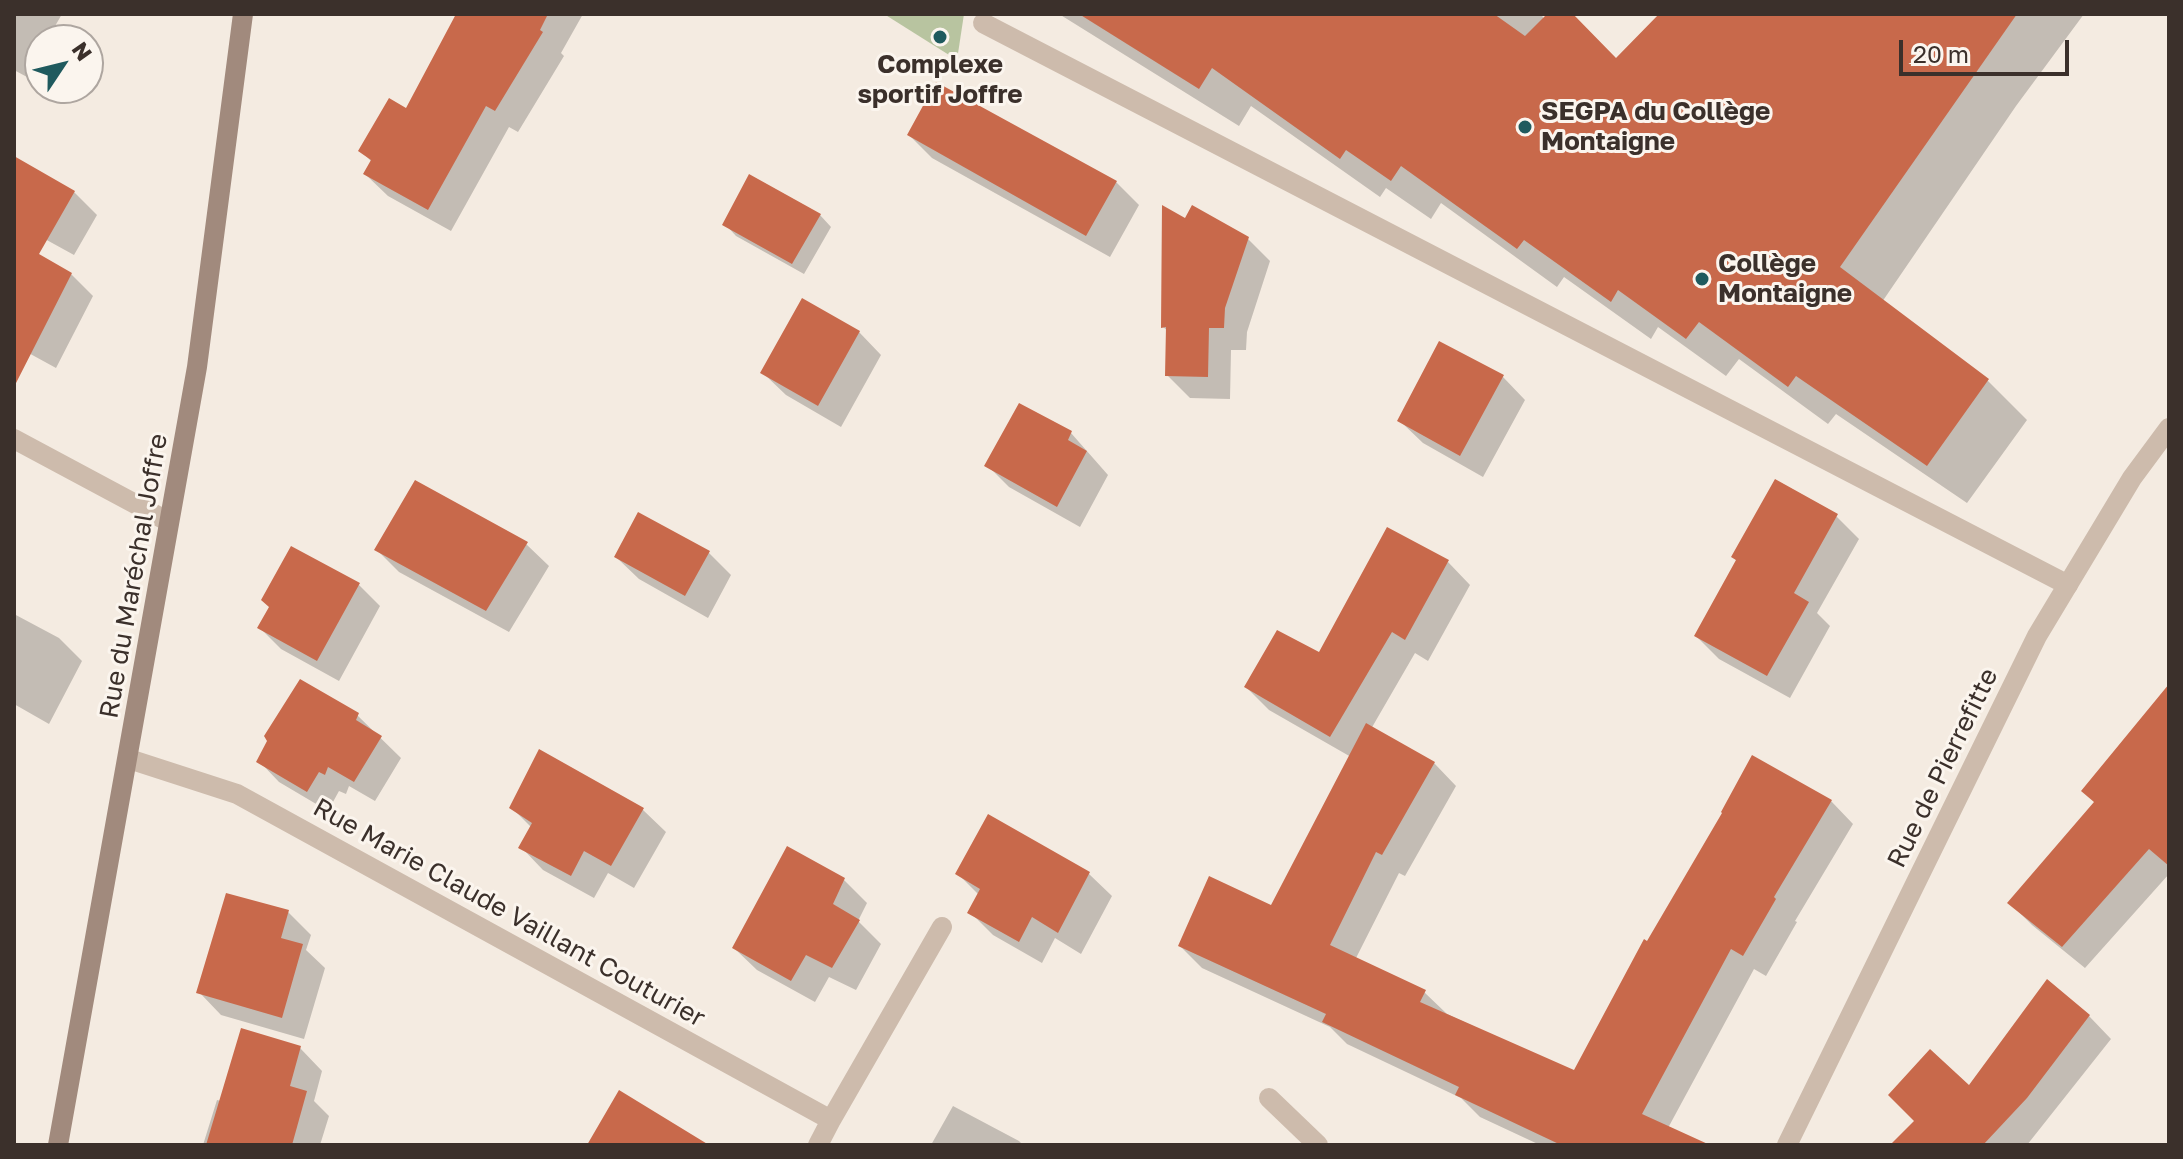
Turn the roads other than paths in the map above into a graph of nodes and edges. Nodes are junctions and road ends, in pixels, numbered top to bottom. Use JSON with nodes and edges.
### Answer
{"nodes":[{"id":1,"x":243,"y":14,"type":"edge"},
{"id":2,"x":983,"y":23,"type":"dead end"},
{"id":3,"x":2169,"y":428,"type":"edge"},
{"id":4,"x":14,"y":439,"type":"edge"},
{"id":5,"x":169,"y":522,"type":"junction"},
{"id":6,"x":2068,"y":585,"type":"junction"},
{"id":7,"x":129,"y":759,"type":"junction"},
{"id":8,"x":942,"y":927,"type":"dead end"},
{"id":9,"x":1269,"y":1098,"type":"dead end"},
{"id":10,"x":831,"y":1120,"type":"junction"},
{"id":11,"x":58,"y":1145,"type":"edge"},
{"id":12,"x":818,"y":1145,"type":"edge"},
{"id":13,"x":1318,"y":1145,"type":"edge"},
{"id":14,"x":1787,"y":1145,"type":"edge"}],
"edges":[{"from":1,"to":5,"type":"street","name":"Rue du Maréchal Joffre"},
{"from":2,"to":6,"type":"street"},
{"from":3,"to":6,"type":"street","name":"Rue de Pierrefitte"},
{"from":4,"to":5,"type":"street"},
{"from":5,"to":7,"type":"street","name":"Rue du Maréchal Joffre"},
{"from":6,"to":14,"type":"street","name":"Rue de Pierrefitte"},
{"from":7,"to":10,"type":"street","name":"Rue Marie Claude Vaillant Couturier"},
{"from":7,"to":11,"type":"street","name":"Rue du Maréchal Joffre"},
{"from":8,"to":10,"type":"street"},
{"from":9,"to":13,"type":"street"},
{"from":10,"to":12,"type":"street"}]}
